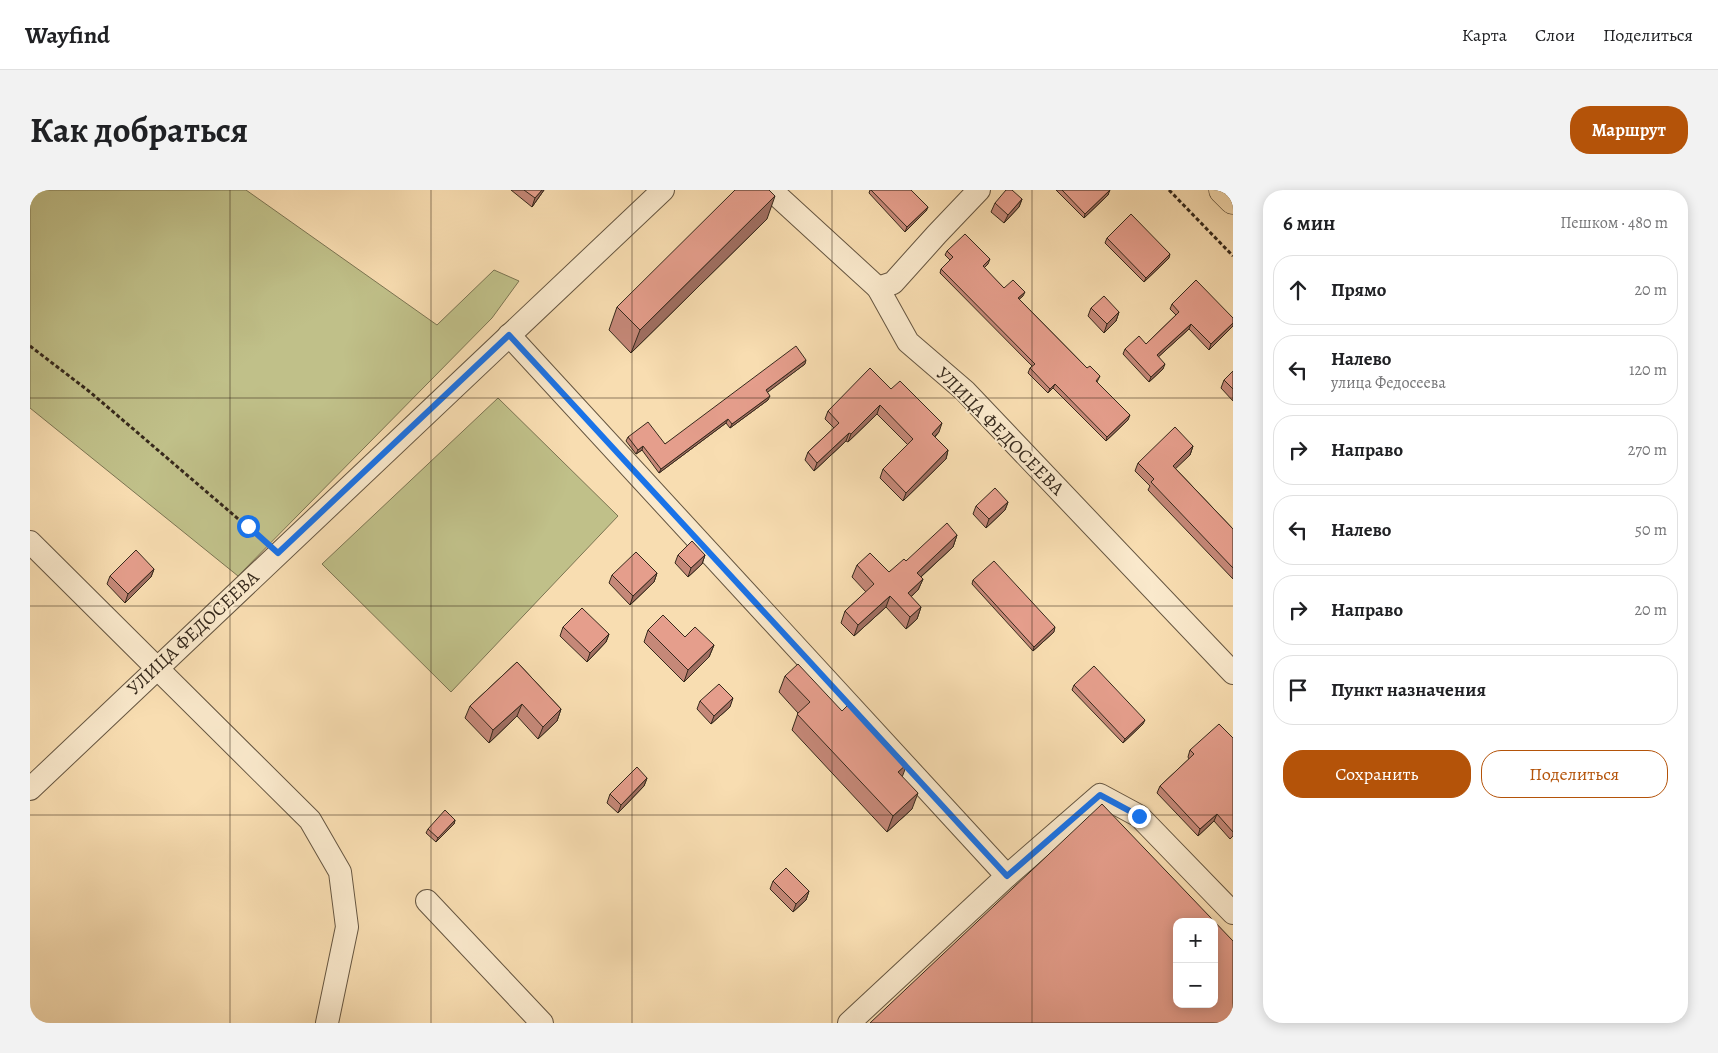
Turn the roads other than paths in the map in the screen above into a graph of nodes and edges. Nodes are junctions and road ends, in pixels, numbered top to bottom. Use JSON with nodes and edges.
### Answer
{"nodes":[{"id":1,"x":663,"y":190,"type":"edge"},
{"id":2,"x":771,"y":190,"type":"edge"},
{"id":3,"x":979,"y":190,"type":"edge"},
{"id":4,"x":1223,"y":190,"type":"edge"},
{"id":5,"x":1233,"y":200,"type":"edge"},
{"id":6,"x":878,"y":288,"type":"junction"},
{"id":7,"x":509,"y":335,"type":"junction"},
{"id":8,"x":30,"y":542,"type":"edge"},
{"id":9,"x":156,"y":668,"type":"junction"},
{"id":10,"x":1232,"y":671,"type":"edge"},
{"id":11,"x":30,"y":789,"type":"edge"},
{"id":12,"x":1007,"y":876,"type":"junction"},
{"id":13,"x":427,"y":901,"type":"dead end"},
{"id":14,"x":1233,"y":913,"type":"edge"},
{"id":15,"x":328,"y":1023,"type":"edge"},
{"id":16,"x":542,"y":1023,"type":"edge"},
{"id":17,"x":849,"y":1023,"type":"edge"}],
"edges":[{"from":1,"to":7,"type":"street","name":"УЛИЦА ФЕДОСЕЕВА"},
{"from":2,"to":6,"type":"street","name":"УЛИЦА ФЕДОСЕЕВА"},
{"from":3,"to":6,"type":"street"},
{"from":4,"to":5,"type":"main road"},
{"from":6,"to":10,"type":"street","name":"УЛИЦА ФЕДОСЕЕВА"},
{"from":7,"to":9,"type":"street","name":"УЛИЦА ФЕДОСЕЕВА"},
{"from":7,"to":12,"type":"street"},
{"from":8,"to":9,"type":"street"},
{"from":9,"to":11,"type":"street","name":"УЛИЦА ФЕДОСЕЕВА"},
{"from":9,"to":15,"type":"street"},
{"from":12,"to":14,"type":"street"},
{"from":12,"to":17,"type":"street"},
{"from":13,"to":16,"type":"street"}]}
